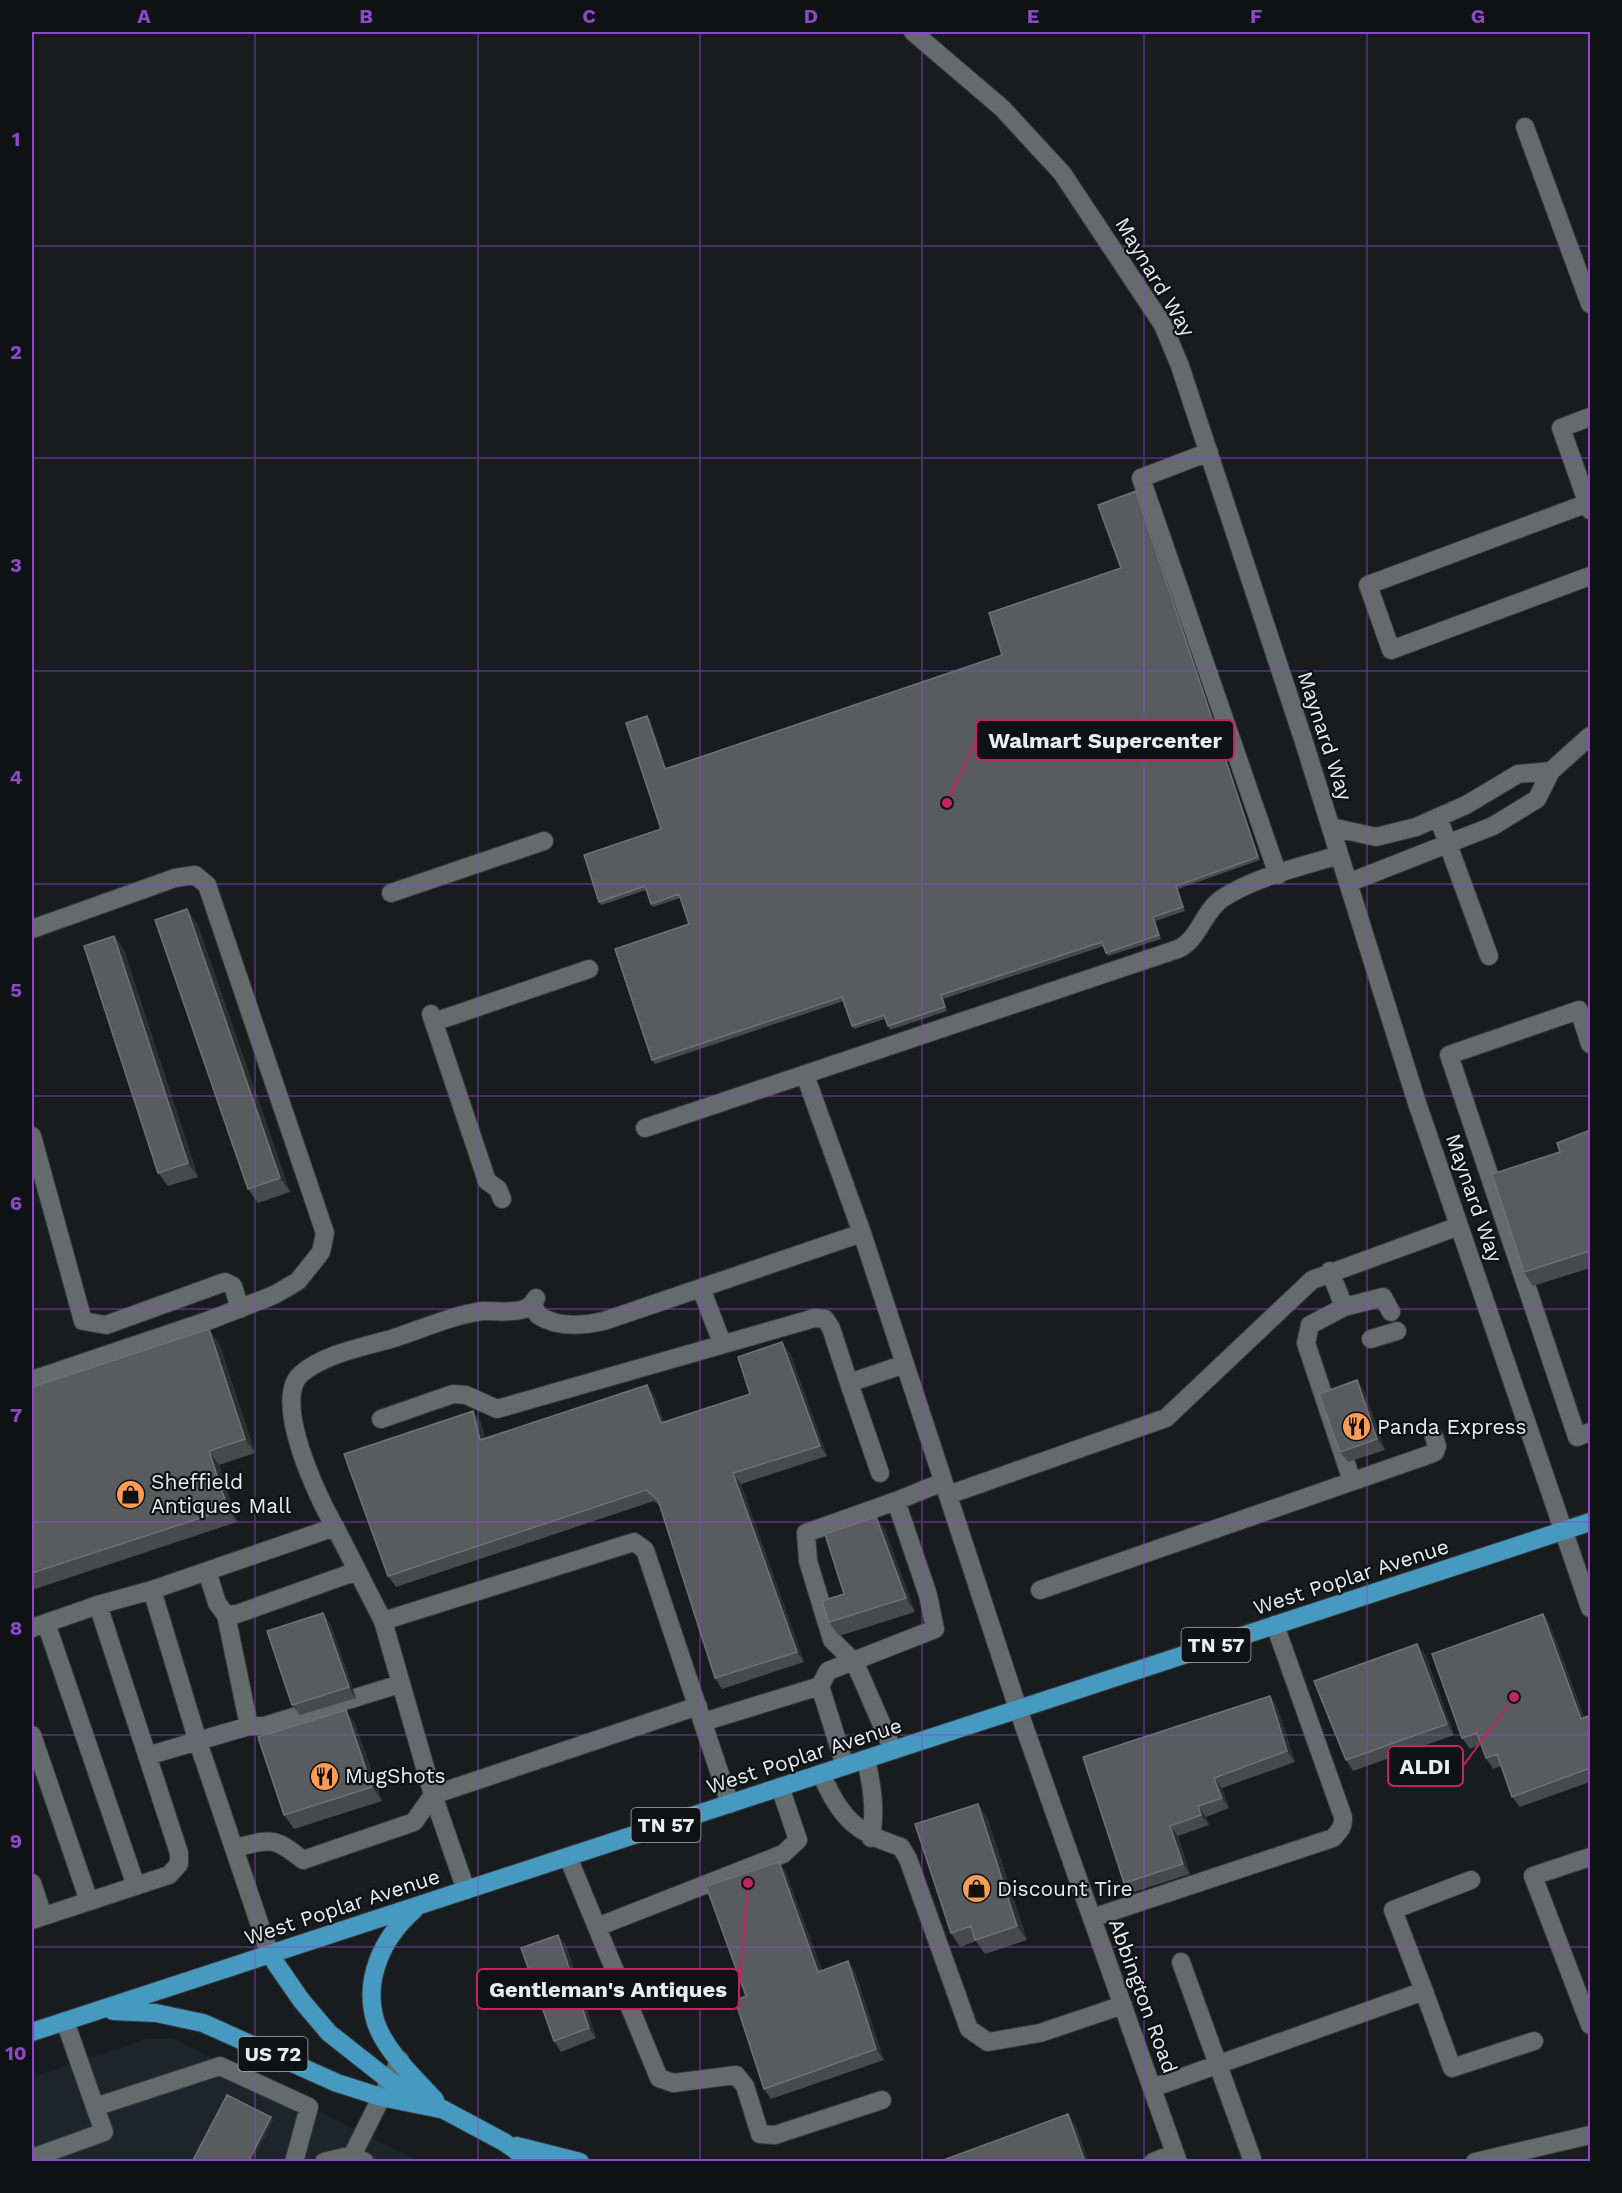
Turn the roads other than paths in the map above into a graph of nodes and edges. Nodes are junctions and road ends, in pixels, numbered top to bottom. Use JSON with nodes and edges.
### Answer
{"nodes":[{"id":1,"x":913,"y":32,"type":"edge"},
{"id":2,"x":1525,"y":127,"type":"dead end"},
{"id":3,"x":1590,"y":304,"type":"edge"},
{"id":4,"x":1590,"y":417,"type":"edge"},
{"id":5,"x":1209,"y":452,"type":"junction"},
{"id":6,"x":1589,"y":506,"type":"edge"},
{"id":7,"x":1590,"y":576,"type":"edge"},
{"id":8,"x":1590,"y":736,"type":"edge"},
{"id":9,"x":1551,"y":771,"type":"junction"},
{"id":10,"x":1438,"y":817,"type":"junction"},
{"id":11,"x":1331,"y":827,"type":"junction"},
{"id":12,"x":544,"y":841,"type":"dead end"},
{"id":13,"x":1448,"y":846,"type":"junction"},
{"id":14,"x":1339,"y":855,"type":"junction"},
{"id":15,"x":1278,"y":874,"type":"junction"},
{"id":16,"x":1348,"y":883,"type":"junction"},
{"id":17,"x":391,"y":893,"type":"dead end"},
{"id":18,"x":32,"y":928,"type":"edge"},
{"id":19,"x":1489,"y":956,"type":"dead end"},
{"id":20,"x":589,"y":969,"type":"dead end"},
{"id":21,"x":1590,"y":1044,"type":"edge"},
{"id":22,"x":805,"y":1075,"type":"junction"},
{"id":23,"x":645,"y":1128,"type":"dead end"},
{"id":24,"x":32,"y":1136,"type":"edge"},
{"id":25,"x":502,"y":1199,"type":"dead end"},
{"id":26,"x":1459,"y":1226,"type":"junction"},
{"id":27,"x":862,"y":1233,"type":"junction"},
{"id":28,"x":1330,"y":1271,"type":"junction"},
{"id":29,"x":701,"y":1288,"type":"junction"},
{"id":30,"x":1344,"y":1307,"type":"junction"},
{"id":31,"x":240,"y":1309,"type":"junction"},
{"id":32,"x":1391,"y":1312,"type":"dead end"},
{"id":33,"x":1397,"y":1330,"type":"dead end"},
{"id":34,"x":1371,"y":1339,"type":"dead end"},
{"id":35,"x":722,"y":1343,"type":"junction"},
{"id":36,"x":905,"y":1364,"type":"junction"},
{"id":37,"x":32,"y":1380,"type":"edge"},
{"id":38,"x":849,"y":1383,"type":"junction"},
{"id":39,"x":381,"y":1419,"type":"dead end"},
{"id":40,"x":1590,"y":1432,"type":"edge"},
{"id":41,"x":1434,"y":1437,"type":"dead end"},
{"id":42,"x":880,"y":1473,"type":"dead end"},
{"id":43,"x":1352,"y":1481,"type":"junction"},
{"id":44,"x":946,"y":1488,"type":"junction"},
{"id":45,"x":896,"y":1501,"type":"junction"},
{"id":46,"x":1590,"y":1522,"type":"edge"},
{"id":47,"x":334,"y":1527,"type":"junction"},
{"id":48,"x":1565,"y":1531,"type":"junction"},
{"id":49,"x":207,"y":1571,"type":"junction"},
{"id":50,"x":357,"y":1571,"type":"junction"},
{"id":51,"x":152,"y":1590,"type":"junction"},
{"id":52,"x":1040,"y":1590,"type":"dead end"},
{"id":53,"x":99,"y":1605,"type":"junction"},
{"id":54,"x":1590,"y":1608,"type":"edge"},
{"id":55,"x":226,"y":1616,"type":"junction"},
{"id":56,"x":383,"y":1621,"type":"junction"},
{"id":57,"x":1275,"y":1625,"type":"junction"},
{"id":58,"x":39,"y":1626,"type":"edge"},
{"id":59,"x":855,"y":1663,"type":"junction"},
{"id":60,"x":400,"y":1684,"type":"junction"},
{"id":61,"x":820,"y":1686,"type":"junction"},
{"id":62,"x":1017,"y":1710,"type":"junction"},
{"id":63,"x":700,"y":1714,"type":"junction"},
{"id":64,"x":249,"y":1726,"type":"junction"},
{"id":65,"x":32,"y":1735,"type":"edge"},
{"id":66,"x":198,"y":1742,"type":"junction"},
{"id":67,"x":893,"y":1750,"type":"junction"},
{"id":68,"x":147,"y":1756,"type":"junction"},
{"id":69,"x":866,"y":1759,"type":"junction"},
{"id":70,"x":845,"y":1766,"type":"junction"},
{"id":71,"x":821,"y":1774,"type":"junction"},
{"id":72,"x":780,"y":1787,"type":"junction"},
{"id":73,"x":433,"y":1795,"type":"junction"},
{"id":74,"x":730,"y":1804,"type":"junction"},
{"id":75,"x":871,"y":1838,"type":"junction"},
{"id":76,"x":235,"y":1848,"type":"junction"},
{"id":77,"x":568,"y":1857,"type":"junction"},
{"id":78,"x":1590,"y":1857,"type":"edge"},
{"id":79,"x":1471,"y":1881,"type":"dead end"},
{"id":80,"x":32,"y":1883,"type":"edge"},
{"id":81,"x":136,"y":1886,"type":"junction"},
{"id":82,"x":466,"y":1890,"type":"junction"},
{"id":83,"x":89,"y":1901,"type":"junction"},
{"id":84,"x":420,"y":1905,"type":"junction"},
{"id":85,"x":37,"y":1918,"type":"edge"},
{"id":86,"x":1092,"y":1918,"type":"junction"},
{"id":87,"x":597,"y":1927,"type":"junction"},
{"id":88,"x":270,"y":1955,"type":"junction"},
{"id":89,"x":1181,"y":1962,"type":"dead end"},
{"id":90,"x":1424,"y":1991,"type":"junction"},
{"id":91,"x":1123,"y":2005,"type":"junction"},
{"id":92,"x":100,"y":2010,"type":"junction"},
{"id":93,"x":65,"y":2021,"type":"junction"},
{"id":94,"x":1590,"y":2025,"type":"edge"},
{"id":95,"x":32,"y":2032,"type":"edge"},
{"id":96,"x":1534,"y":2041,"type":"dead end"},
{"id":97,"x":400,"y":2060,"type":"junction"},
{"id":98,"x":1218,"y":2065,"type":"junction"},
{"id":99,"x":390,"y":2081,"type":"junction"},
{"id":100,"x":1152,"y":2088,"type":"junction"},
{"id":101,"x":381,"y":2097,"type":"junction"},
{"id":102,"x":882,"y":2100,"type":"dead end"},
{"id":103,"x":95,"y":2107,"type":"junction"},
{"id":104,"x":445,"y":2110,"type":"junction"},
{"id":105,"x":1590,"y":2135,"type":"edge"},
{"id":106,"x":504,"y":2142,"type":"junction"},
{"id":107,"x":32,"y":2157,"type":"edge"},
{"id":108,"x":1177,"y":2157,"type":"edge"},
{"id":109,"x":356,"y":2159,"type":"edge"},
{"id":110,"x":1252,"y":2159,"type":"dead end"},
{"id":111,"x":294,"y":2162,"type":"edge"},
{"id":112,"x":324,"y":2162,"type":"edge"},
{"id":113,"x":532,"y":2162,"type":"edge"},
{"id":114,"x":579,"y":2162,"type":"edge"},
{"id":115,"x":1153,"y":2162,"type":"edge"},
{"id":116,"x":1475,"y":2162,"type":"edge"}],
"edges":[{"from":1,"to":5,"type":"street","name":"Maynard Way"},
{"from":2,"to":3,"type":"street"},
{"from":4,"to":6,"type":"street"},
{"from":5,"to":11,"type":"street","name":"Maynard Way"},
{"from":5,"to":15,"type":"street"},
{"from":6,"to":7,"type":"street"},
{"from":8,"to":9,"type":"street"},
{"from":9,"to":10,"type":"street"},
{"from":9,"to":13,"type":"street"},
{"from":10,"to":11,"type":"street"},
{"from":10,"to":13,"type":"street"},
{"from":11,"to":14,"type":"street","name":"Maynard Way"},
{"from":12,"to":17,"type":"street"},
{"from":13,"to":16,"type":"street"},
{"from":13,"to":19,"type":"street"},
{"from":14,"to":15,"type":"street"},
{"from":14,"to":16,"type":"street","name":"Maynard Way"},
{"from":15,"to":22,"type":"street"},
{"from":16,"to":26,"type":"street","name":"Maynard Way"},
{"from":18,"to":31,"type":"street"},
{"from":20,"to":25,"type":"street"},
{"from":21,"to":40,"type":"street"},
{"from":22,"to":23,"type":"street"},
{"from":22,"to":27,"type":"street","name":"Abbington Road"},
{"from":24,"to":31,"type":"street"},
{"from":26,"to":28,"type":"street"},
{"from":26,"to":48,"type":"street","name":"Maynard Way"},
{"from":27,"to":29,"type":"street"},
{"from":27,"to":36,"type":"street","name":"Abbington Road"},
{"from":28,"to":30,"type":"street"},
{"from":28,"to":44,"type":"street"},
{"from":29,"to":35,"type":"street"},
{"from":29,"to":47,"type":"street"},
{"from":30,"to":32,"type":"street"},
{"from":30,"to":43,"type":"street"},
{"from":31,"to":37,"type":"street"},
{"from":33,"to":34,"type":"street"},
{"from":35,"to":38,"type":"street"},
{"from":35,"to":39,"type":"street"},
{"from":36,"to":38,"type":"street"},
{"from":36,"to":44,"type":"street","name":"Abbington Road"},
{"from":38,"to":42,"type":"street"},
{"from":41,"to":43,"type":"street"},
{"from":43,"to":52,"type":"street"},
{"from":44,"to":45,"type":"street"},
{"from":44,"to":62,"type":"street","name":"Abbington Road"},
{"from":45,"to":59,"type":"street"},
{"from":45,"to":59,"type":"street"},
{"from":46,"to":48,"type":"main road","name":"West Poplar Avenue","number":"TN 57"},
{"from":47,"to":49,"type":"street"},
{"from":47,"to":50,"type":"street"},
{"from":48,"to":54,"type":"street","name":"Maynard Way"},
{"from":48,"to":57,"type":"main road","name":"West Poplar Avenue","number":"TN 57"},
{"from":49,"to":51,"type":"street"},
{"from":49,"to":55,"type":"street"},
{"from":50,"to":55,"type":"street"},
{"from":50,"to":56,"type":"street"},
{"from":51,"to":53,"type":"street"},
{"from":51,"to":66,"type":"street"},
{"from":53,"to":58,"type":"street"},
{"from":53,"to":68,"type":"street"},
{"from":55,"to":64,"type":"street"},
{"from":56,"to":60,"type":"street"},
{"from":56,"to":63,"type":"street"},
{"from":57,"to":62,"type":"main road","name":"West Poplar Avenue","number":"TN 57"},
{"from":57,"to":86,"type":"street"},
{"from":58,"to":81,"type":"street"},
{"from":59,"to":61,"type":"street"},
{"from":59,"to":67,"type":"street"},
{"from":60,"to":64,"type":"street"},
{"from":60,"to":73,"type":"street"},
{"from":61,"to":63,"type":"street"},
{"from":61,"to":70,"type":"street"},
{"from":62,"to":67,"type":"main road","name":"West Poplar Avenue","number":"TN 57"},
{"from":62,"to":86,"type":"street","name":"Abbington Road"},
{"from":63,"to":73,"type":"street"},
{"from":63,"to":74,"type":"street"},
{"from":64,"to":66,"type":"street"},
{"from":65,"to":83,"type":"street"},
{"from":66,"to":68,"type":"street"},
{"from":66,"to":76,"type":"street"},
{"from":67,"to":69,"type":"main road","name":"West Poplar Avenue","number":"TN 57"},
{"from":68,"to":81,"type":"street"},
{"from":69,"to":70,"type":"main road","name":"West Poplar Avenue","number":"TN 57"},
{"from":69,"to":75,"type":"street"},
{"from":70,"to":71,"type":"main road","name":"West Poplar Avenue","number":"TN 57"},
{"from":71,"to":72,"type":"main road","name":"West Poplar Avenue","number":"TN 57"},
{"from":71,"to":75,"type":"street"},
{"from":72,"to":74,"type":"main road","name":"West Poplar Avenue","number":"TN 57"},
{"from":72,"to":87,"type":"street"},
{"from":73,"to":76,"type":"street"},
{"from":73,"to":82,"type":"street"},
{"from":74,"to":77,"type":"main road","name":"West Poplar Avenue","number":"TN 57"},
{"from":75,"to":91,"type":"street"},
{"from":76,"to":88,"type":"street"},
{"from":77,"to":82,"type":"main road","name":"West Poplar Avenue","number":"TN 57"},
{"from":77,"to":87,"type":"street"},
{"from":78,"to":94,"type":"street"},
{"from":79,"to":90,"type":"street"},
{"from":80,"to":85,"type":"street"},
{"from":81,"to":83,"type":"street"},
{"from":82,"to":84,"type":"main road","name":"West Poplar Avenue","number":"TN 57"},
{"from":83,"to":85,"type":"street"},
{"from":84,"to":88,"type":"main road","name":"West Poplar Avenue","number":"TN 57"},
{"from":84,"to":97,"type":"main road"},
{"from":86,"to":91,"type":"street","name":"Abbington Road"},
{"from":87,"to":102,"type":"street"},
{"from":88,"to":92,"type":"main road","name":"West Poplar Avenue","number":"US 72"},
{"from":88,"to":99,"type":"main road","number":"US 72"},
{"from":89,"to":98,"type":"street"},
{"from":90,"to":96,"type":"street"},
{"from":90,"to":98,"type":"street"},
{"from":91,"to":100,"type":"street","name":"Abbington Road"},
{"from":92,"to":93,"type":"main road","name":"West Poplar Avenue","number":"US 72"},
{"from":92,"to":101,"type":"main road","number":"US 72"},
{"from":93,"to":95,"type":"main road","name":"West Poplar Avenue","number":"US 72"},
{"from":93,"to":103,"type":"street"},
{"from":97,"to":99,"type":"street"},
{"from":97,"to":104,"type":"main road"},
{"from":98,"to":100,"type":"street"},
{"from":98,"to":110,"type":"street"},
{"from":99,"to":101,"type":"street"},
{"from":99,"to":104,"type":"main road","number":"US 72"},
{"from":100,"to":108,"type":"street","name":"Abbington Road"},
{"from":101,"to":104,"type":"main road","number":"US 72"},
{"from":101,"to":109,"type":"street"},
{"from":103,"to":107,"type":"street"},
{"from":103,"to":111,"type":"street"},
{"from":104,"to":106,"type":"main road","number":"US 72"},
{"from":105,"to":116,"type":"street"},
{"from":106,"to":113,"type":"main road","number":"US 72"},
{"from":106,"to":114,"type":"main road","number":"US 72"},
{"from":108,"to":115,"type":"street"},
{"from":109,"to":112,"type":"street"}]}
